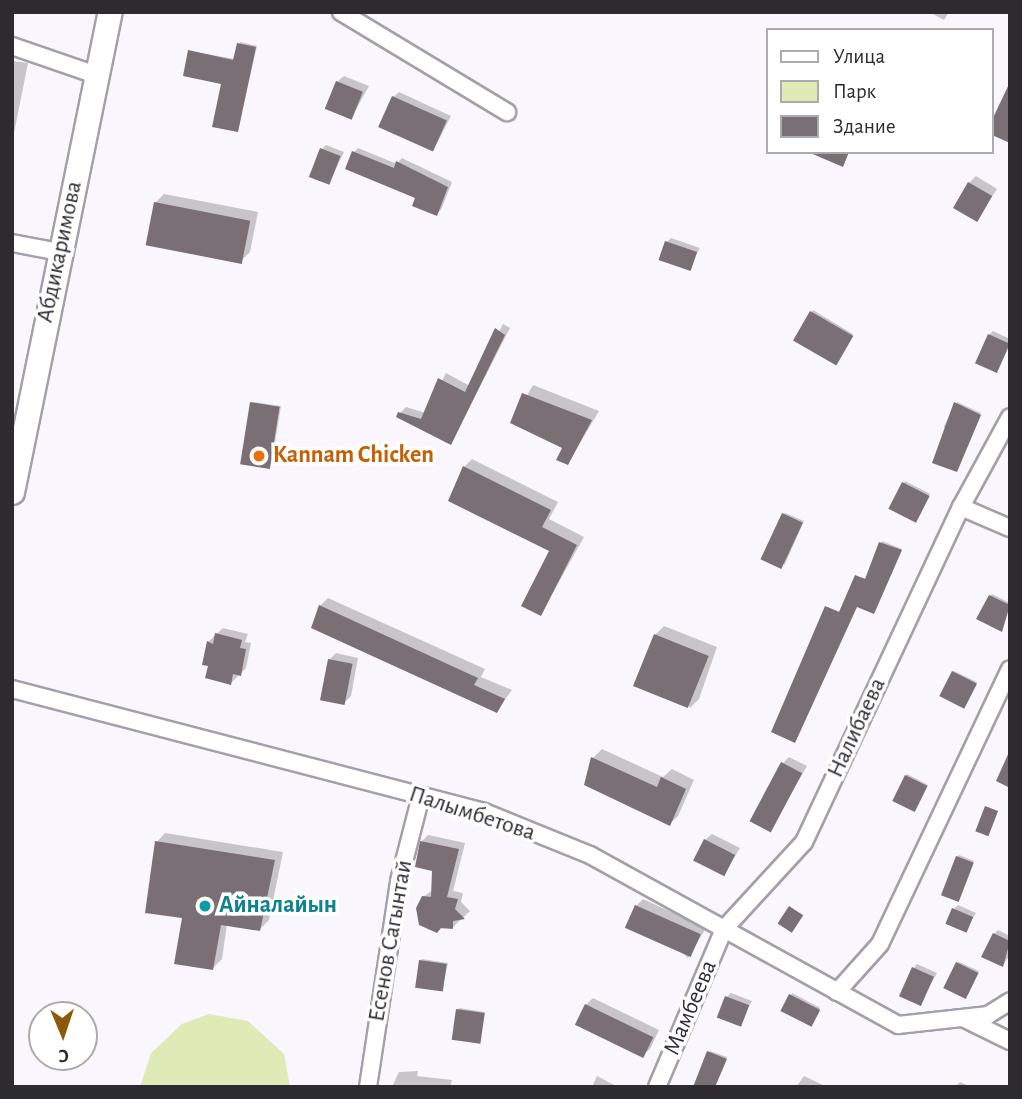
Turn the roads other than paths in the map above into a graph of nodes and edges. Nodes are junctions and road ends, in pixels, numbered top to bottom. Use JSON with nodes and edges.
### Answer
{"nodes":[{"id":1,"x":110,"y":12,"type":"edge"},
{"id":2,"x":341,"y":12,"type":"edge"},
{"id":3,"x":12,"y":46,"type":"edge"},
{"id":4,"x":96,"y":75,"type":"junction"},
{"id":5,"x":507,"y":112,"type":"dead end"},
{"id":6,"x":12,"y":243,"type":"edge"},
{"id":7,"x":60,"y":252,"type":"junction"},
{"id":8,"x":1010,"y":417,"type":"edge"},
{"id":9,"x":12,"y":492,"type":"edge"},
{"id":10,"x":961,"y":507,"type":"junction"},
{"id":11,"x":1010,"y":528,"type":"edge"},
{"id":12,"x":1010,"y":669,"type":"edge"},
{"id":13,"x":12,"y":689,"type":"edge"},
{"id":14,"x":421,"y":796,"type":"junction"},
{"id":15,"x":724,"y":929,"type":"junction"},
{"id":16,"x":838,"y":992,"type":"junction"},
{"id":17,"x":1010,"y":1001,"type":"edge"},
{"id":18,"x":964,"y":1018,"type":"junction"},
{"id":19,"x":1010,"y":1041,"type":"edge"},
{"id":20,"x":368,"y":1087,"type":"edge"},
{"id":21,"x":657,"y":1087,"type":"edge"}],
"edges":[{"from":1,"to":4,"type":"main road","name":"Абдикаримова"},
{"from":2,"to":5,"type":"street"},
{"from":3,"to":4,"type":"street"},
{"from":4,"to":7,"type":"main road","name":"Абдикаримова"},
{"from":6,"to":7,"type":"street"},
{"from":7,"to":9,"type":"main road","name":"Абдикаримова"},
{"from":8,"to":10,"type":"street","name":"Налибаева"},
{"from":10,"to":11,"type":"street"},
{"from":10,"to":15,"type":"street","name":"Налибаева"},
{"from":12,"to":16,"type":"street"},
{"from":13,"to":14,"type":"street","name":"Палымбетова"},
{"from":14,"to":15,"type":"street","name":"Палымбетова"},
{"from":14,"to":20,"type":"street","name":"Есенов Сагынтай"},
{"from":15,"to":16,"type":"street","name":"Палымбетова"},
{"from":15,"to":21,"type":"street","name":"Мамбеева"},
{"from":16,"to":18,"type":"street","name":"Палымбетова"},
{"from":17,"to":18,"type":"street"},
{"from":18,"to":19,"type":"street"}]}
